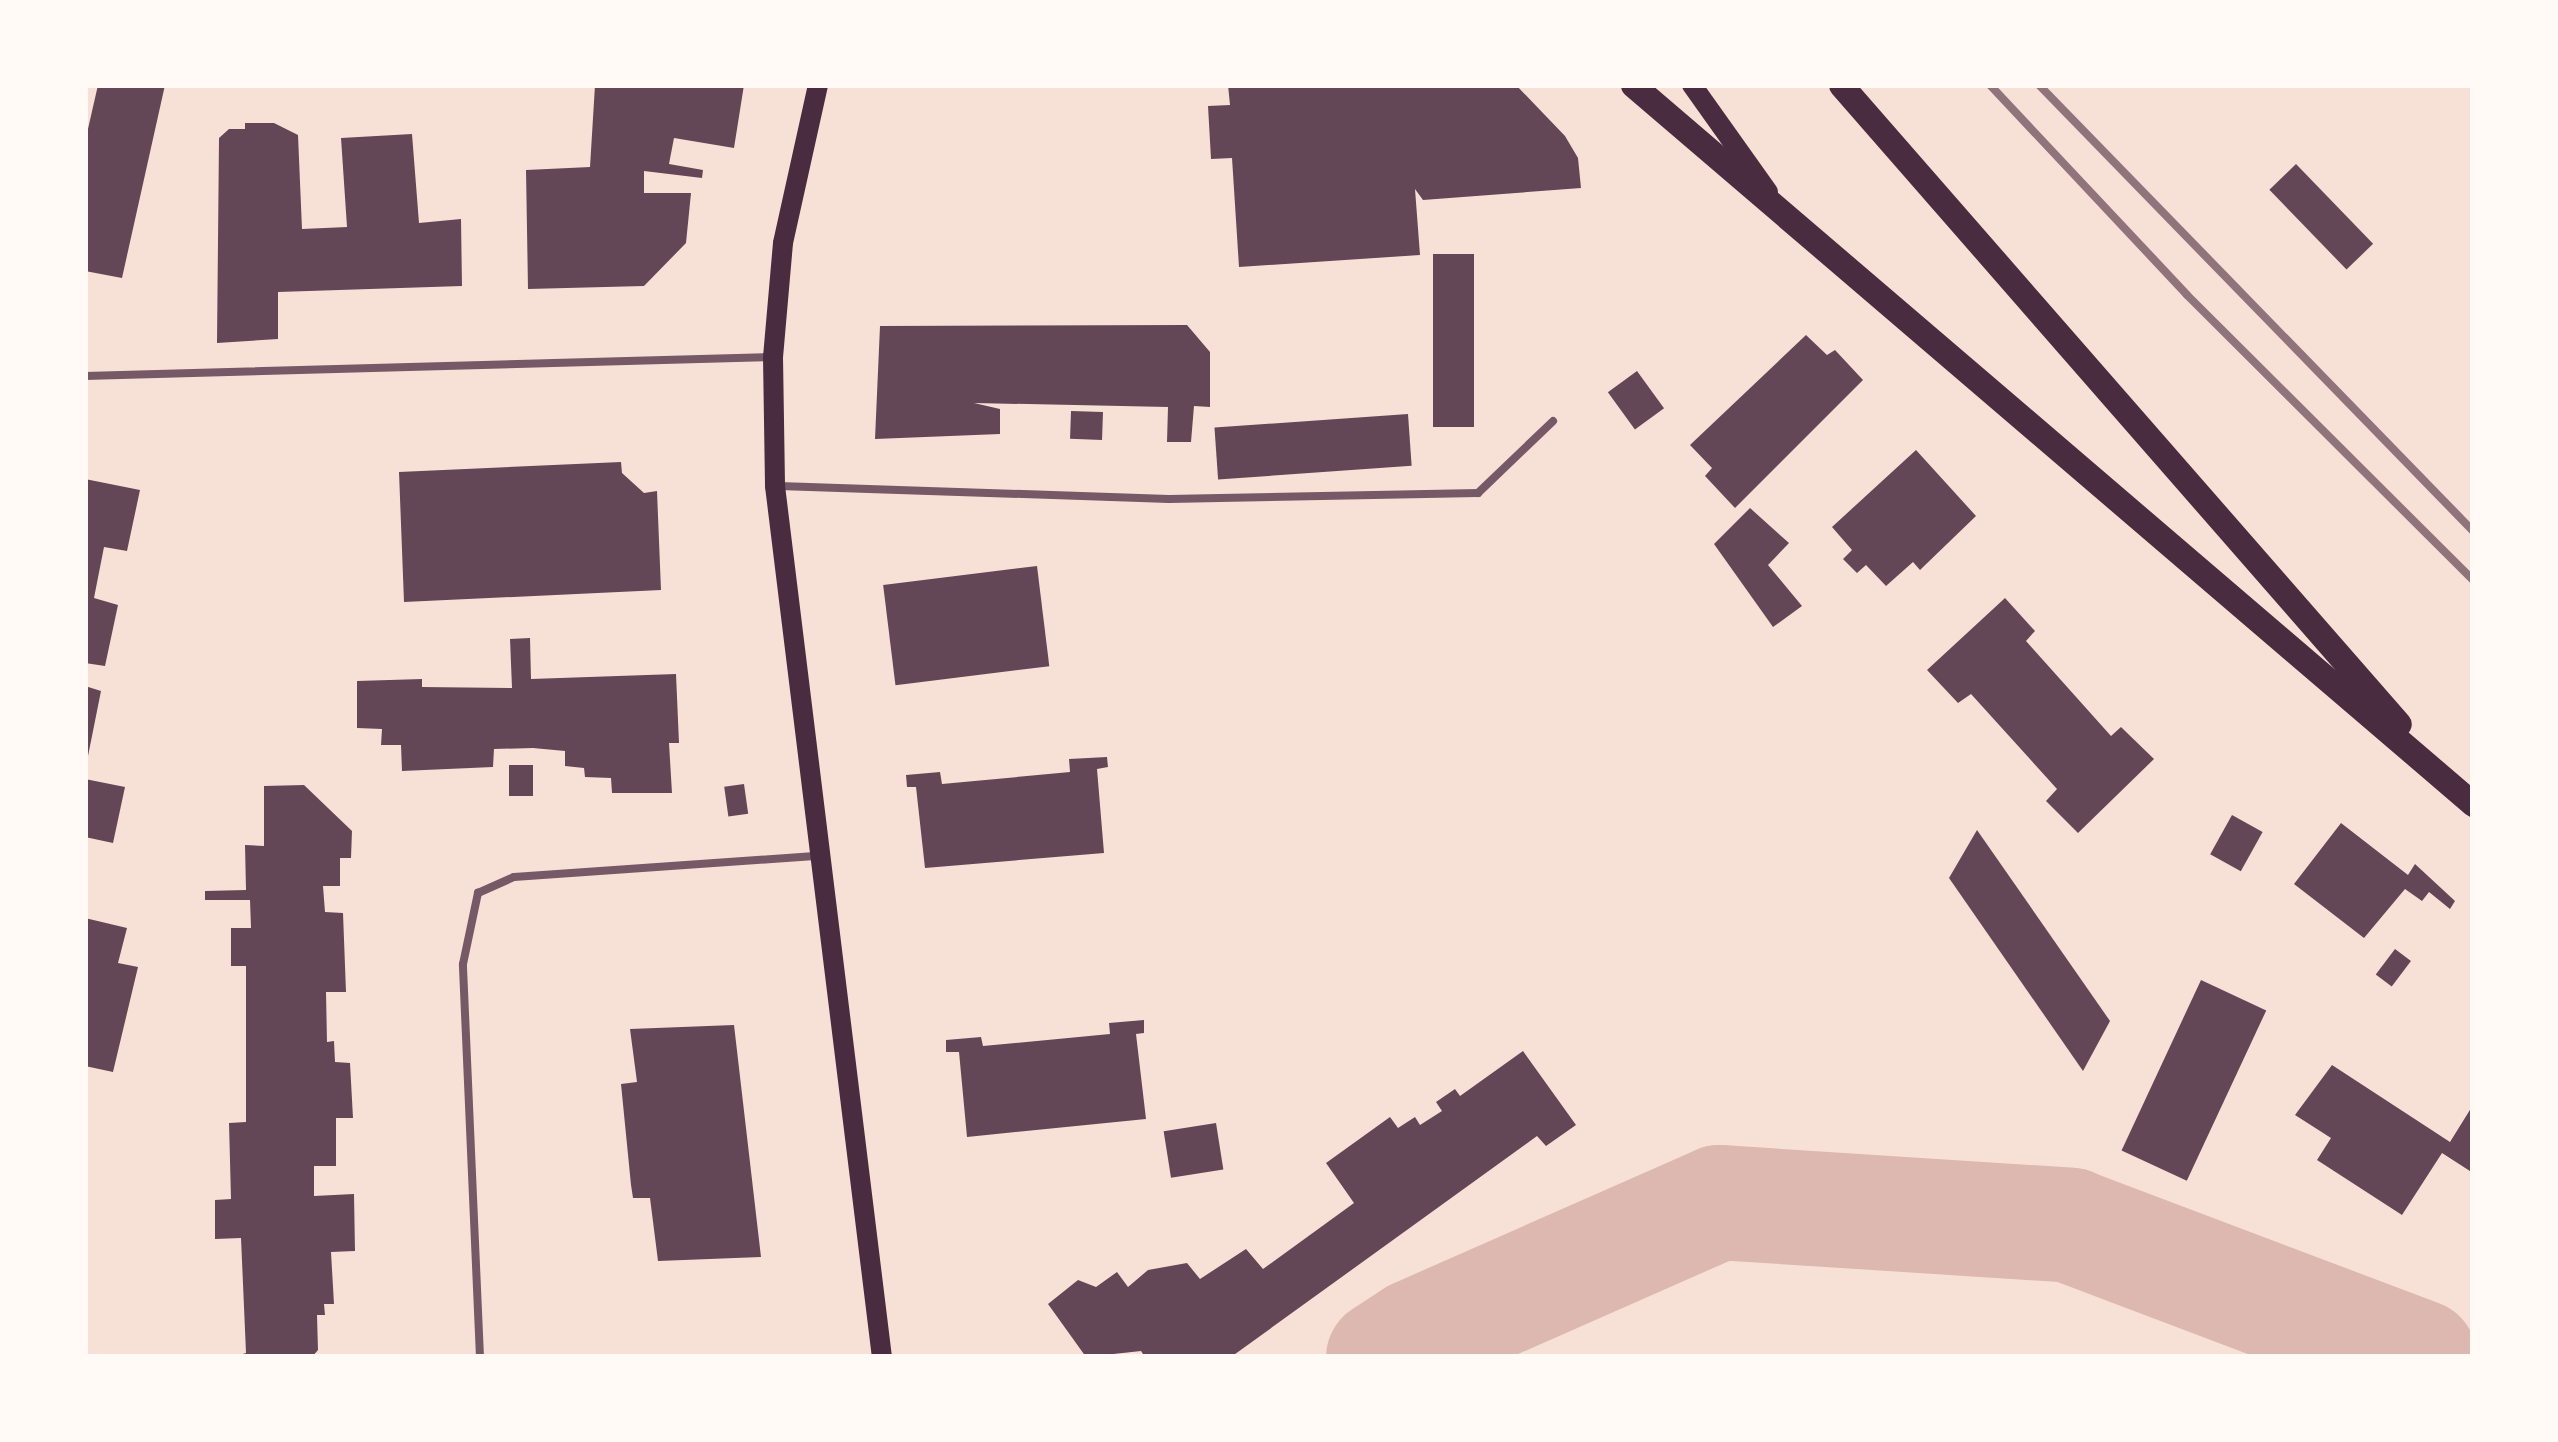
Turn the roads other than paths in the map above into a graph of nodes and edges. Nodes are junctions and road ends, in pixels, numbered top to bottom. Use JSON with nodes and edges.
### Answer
{"nodes":[{"id":1,"x":818,"y":85,"type":"edge"},
{"id":2,"x":1633,"y":85,"type":"edge"},
{"id":3,"x":1692,"y":85,"type":"edge"},
{"id":4,"x":1841,"y":85,"type":"edge"},
{"id":5,"x":1787,"y":218,"type":"junction"},
{"id":6,"x":773,"y":357,"type":"junction"},
{"id":7,"x":85,"y":376,"type":"edge"},
{"id":8,"x":1553,"y":420,"type":"dead end"},
{"id":9,"x":775,"y":486,"type":"junction"},
{"id":10,"x":2464,"y":796,"type":"edge"},
{"id":11,"x":818,"y":856,"type":"junction"},
{"id":12,"x":480,"y":1357,"type":"edge"},
{"id":13,"x":882,"y":1357,"type":"edge"}],
"edges":[{"from":1,"to":6,"type":"main road"},
{"from":2,"to":5,"type":"main road"},
{"from":3,"to":5,"type":"main road"},
{"from":4,"to":10,"type":"main road"},
{"from":5,"to":10,"type":"main road"},
{"from":6,"to":7,"type":"lane"},
{"from":6,"to":9,"type":"main road"},
{"from":8,"to":9,"type":"lane"},
{"from":9,"to":11,"type":"main road"},
{"from":11,"to":12,"type":"lane"},
{"from":11,"to":13,"type":"main road"}]}
